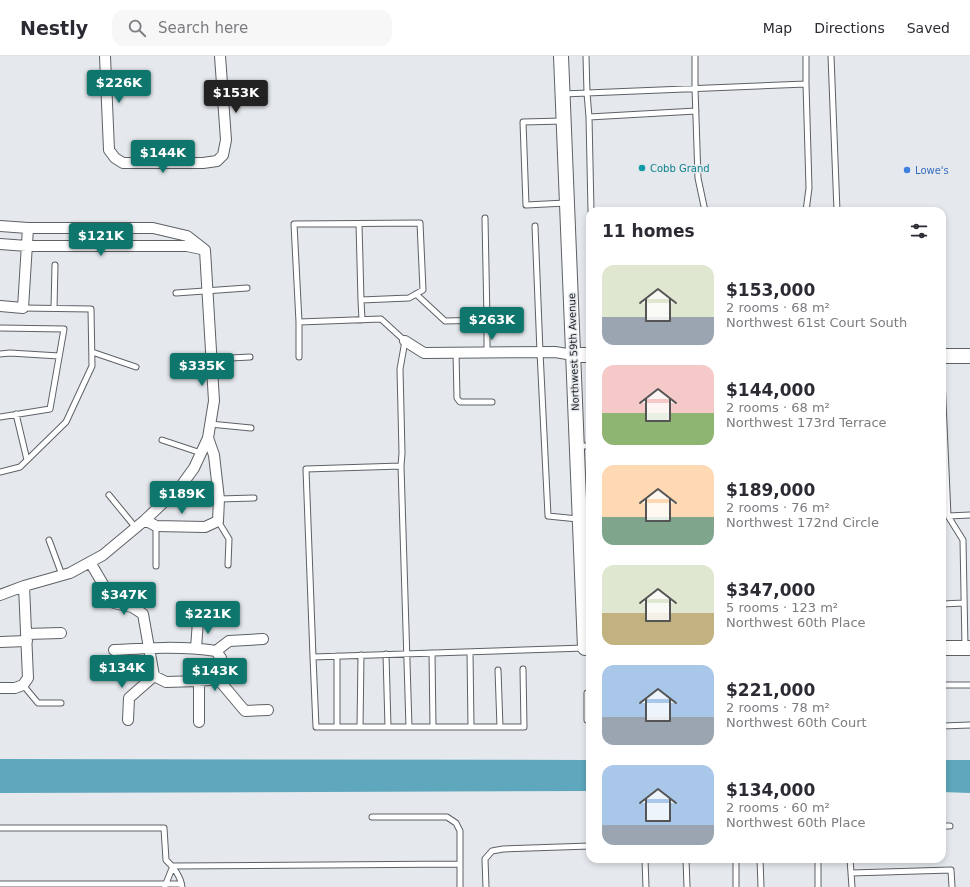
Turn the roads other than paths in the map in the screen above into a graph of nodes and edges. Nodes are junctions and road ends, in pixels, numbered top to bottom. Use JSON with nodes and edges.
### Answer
{"nodes":[{"id":1,"x":105,"y":56,"type":"edge"},
{"id":2,"x":220,"y":56,"type":"edge"},
{"id":3,"x":561,"y":56,"type":"edge"},
{"id":4,"x":586,"y":56,"type":"edge"},
{"id":5,"x":695,"y":56,"type":"edge"},
{"id":6,"x":806,"y":56,"type":"edge"},
{"id":7,"x":831,"y":56,"type":"edge"},
{"id":8,"x":806,"y":84,"type":"junction"},
{"id":9,"x":695,"y":88,"type":"junction"},
{"id":10,"x":587,"y":93,"type":"junction"},
{"id":11,"x":563,"y":94,"type":"junction"},
{"id":12,"x":696,"y":111,"type":"junction"},
{"id":13,"x":589,"y":117,"type":"junction"},
{"id":14,"x":564,"y":121,"type":"junction"},
{"id":15,"x":567,"y":203,"type":"junction"},
{"id":16,"x":591,"y":207,"type":"edge"},
{"id":17,"x":704,"y":207,"type":"edge"},
{"id":18,"x":807,"y":207,"type":"edge"},
{"id":19,"x":837,"y":207,"type":"edge"},
{"id":20,"x":485,"y":218,"type":"dead end"},
{"id":21,"x":359,"y":224,"type":"junction"},
{"id":22,"x":0,"y":226,"type":"edge"},
{"id":23,"x":535,"y":226,"type":"dead end"},
{"id":24,"x":28,"y":228,"type":"junction"},
{"id":25,"x":0,"y":244,"type":"edge"},
{"id":26,"x":27,"y":246,"type":"junction"},
{"id":27,"x":205,"y":250,"type":"junction"},
{"id":28,"x":55,"y":265,"type":"dead end"},
{"id":29,"x":247,"y":288,"type":"dead end"},
{"id":30,"x":208,"y":291,"type":"junction"},
{"id":31,"x":176,"y":293,"type":"dead end"},
{"id":32,"x":416,"y":294,"type":"junction"},
{"id":33,"x":361,"y":300,"type":"junction"},
{"id":34,"x":0,"y":306,"type":"edge"},
{"id":35,"x":23,"y":308,"type":"junction"},
{"id":36,"x":54,"y":308,"type":"junction"},
{"id":37,"x":362,"y":320,"type":"junction"},
{"id":38,"x":487,"y":320,"type":"junction"},
{"id":39,"x":299,"y":322,"type":"junction"},
{"id":40,"x":0,"y":328,"type":"edge"},
{"id":41,"x":405,"y":341,"type":"junction"},
{"id":42,"x":92,"y":352,"type":"junction"},
{"id":43,"x":456,"y":352,"type":"junction"},
{"id":44,"x":487,"y":352,"type":"junction"},
{"id":45,"x":540,"y":352,"type":"junction"},
{"id":46,"x":0,"y":354,"type":"edge"},
{"id":47,"x":573,"y":355,"type":"junction"},
{"id":48,"x":586,"y":355,"type":"edge"},
{"id":49,"x":59,"y":356,"type":"junction"},
{"id":50,"x":250,"y":356,"type":"dead end"},
{"id":51,"x":299,"y":356,"type":"dead end"},
{"id":52,"x":946,"y":356,"type":"edge"},
{"id":53,"x":970,"y":356,"type":"edge"},
{"id":54,"x":211,"y":364,"type":"junction"},
{"id":55,"x":176,"y":365,"type":"dead end"},
{"id":56,"x":136,"y":367,"type":"dead end"},
{"id":57,"x":492,"y":402,"type":"dead end"},
{"id":58,"x":16,"y":414,"type":"junction"},
{"id":59,"x":0,"y":417,"type":"edge"},
{"id":60,"x":210,"y":424,"type":"junction"},
{"id":61,"x":251,"y":428,"type":"dead end"},
{"id":62,"x":208,"y":438,"type":"junction"},
{"id":63,"x":162,"y":440,"type":"dead end"},
{"id":64,"x":583,"y":446,"type":"edge"},
{"id":65,"x":201,"y":453,"type":"junction"},
{"id":66,"x":27,"y":460,"type":"junction"},
{"id":67,"x":401,"y":466,"type":"junction"},
{"id":68,"x":0,"y":470,"type":"edge"},
{"id":69,"x":946,"y":476,"type":"edge"},
{"id":70,"x":109,"y":496,"type":"dead end"},
{"id":71,"x":254,"y":498,"type":"dead end"},
{"id":72,"x":219,"y":499,"type":"junction"},
{"id":73,"x":970,"y":515,"type":"edge"},
{"id":74,"x":948,"y":516,"type":"junction"},
{"id":75,"x":145,"y":520,"type":"junction"},
{"id":76,"x":579,"y":520,"type":"junction"},
{"id":77,"x":218,"y":521,"type":"junction"},
{"id":78,"x":156,"y":526,"type":"junction"},
{"id":79,"x":136,"y":528,"type":"junction"},
{"id":80,"x":49,"y":540,"type":"dead end"},
{"id":81,"x":90,"y":562,"type":"junction"},
{"id":82,"x":228,"y":565,"type":"dead end"},
{"id":83,"x":156,"y":566,"type":"dead end"},
{"id":84,"x":62,"y":575,"type":"junction"},
{"id":85,"x":24,"y":586,"type":"junction"},
{"id":86,"x":0,"y":595,"type":"edge"},
{"id":87,"x":964,"y":603,"type":"junction"},
{"id":88,"x":946,"y":604,"type":"edge"},
{"id":89,"x":198,"y":621,"type":"dead end"},
{"id":90,"x":586,"y":622,"type":"edge"},
{"id":91,"x":61,"y":632,"type":"dead end"},
{"id":92,"x":26,"y":638,"type":"junction"},
{"id":93,"x":263,"y":639,"type":"dead end"},
{"id":94,"x":0,"y":642,"type":"edge"},
{"id":95,"x":149,"y":648,"type":"junction"},
{"id":96,"x":196,"y":648,"type":"junction"},
{"id":97,"x":586,"y":648,"type":"edge"},
{"id":98,"x":946,"y":648,"type":"edge"},
{"id":99,"x":967,"y":648,"type":"edge"},
{"id":100,"x":114,"y":650,"type":"dead end"},
{"id":101,"x":216,"y":651,"type":"junction"},
{"id":102,"x":470,"y":652,"type":"junction"},
{"id":103,"x":432,"y":653,"type":"junction"},
{"id":104,"x":386,"y":654,"type":"junction"},
{"id":105,"x":407,"y":654,"type":"junction"},
{"id":106,"x":360,"y":655,"type":"junction"},
{"id":107,"x":337,"y":656,"type":"junction"},
{"id":108,"x":313,"y":657,"type":"junction"},
{"id":109,"x":523,"y":669,"type":"dead end"},
{"id":110,"x":498,"y":670,"type":"dead end"},
{"id":111,"x":154,"y":676,"type":"junction"},
{"id":112,"x":218,"y":679,"type":"junction"},
{"id":113,"x":199,"y":681,"type":"junction"},
{"id":114,"x":23,"y":685,"type":"junction"},
{"id":115,"x":946,"y":685,"type":"edge"},
{"id":116,"x":970,"y":685,"type":"edge"},
{"id":117,"x":0,"y":688,"type":"edge"},
{"id":118,"x":61,"y":703,"type":"dead end"},
{"id":119,"x":268,"y":710,"type":"dead end"},
{"id":120,"x":128,"y":720,"type":"dead end"},
{"id":121,"x":199,"y":722,"type":"dead end"},
{"id":122,"x":970,"y":725,"type":"edge"},
{"id":123,"x":946,"y":726,"type":"edge"},
{"id":124,"x":337,"y":727,"type":"junction"},
{"id":125,"x":360,"y":727,"type":"junction"},
{"id":126,"x":388,"y":727,"type":"junction"},
{"id":127,"x":409,"y":727,"type":"junction"},
{"id":128,"x":432,"y":727,"type":"junction"},
{"id":129,"x":471,"y":727,"type":"junction"},
{"id":130,"x":500,"y":727,"type":"junction"},
{"id":131,"x":372,"y":817,"type":"dead end"},
{"id":132,"x":946,"y":826,"type":"edge"},
{"id":133,"x":950,"y":826,"type":"dead end"},
{"id":134,"x":0,"y":828,"type":"edge"},
{"id":135,"x":586,"y":846,"type":"edge"},
{"id":136,"x":645,"y":863,"type":"edge"},
{"id":137,"x":686,"y":863,"type":"edge"},
{"id":138,"x":736,"y":863,"type":"edge"},
{"id":139,"x":760,"y":863,"type":"edge"},
{"id":140,"x":818,"y":863,"type":"edge"},
{"id":141,"x":850,"y":863,"type":"edge"},
{"id":142,"x":460,"y":864,"type":"junction"},
{"id":143,"x":173,"y":866,"type":"junction"},
{"id":144,"x":851,"y":873,"type":"junction"},
{"id":145,"x":0,"y":884,"type":"edge"},
{"id":146,"x":182,"y":885,"type":"edge"},
{"id":147,"x":165,"y":886,"type":"edge"},
{"id":148,"x":460,"y":887,"type":"edge"},
{"id":149,"x":486,"y":887,"type":"edge"},
{"id":150,"x":646,"y":887,"type":"edge"},
{"id":151,"x":687,"y":887,"type":"edge"},
{"id":152,"x":736,"y":887,"type":"edge"},
{"id":153,"x":761,"y":887,"type":"edge"},
{"id":154,"x":818,"y":887,"type":"edge"},
{"id":155,"x":852,"y":887,"type":"edge"},
{"id":156,"x":952,"y":887,"type":"edge"}],
"edges":[{"from":1,"to":2,"type":"street"},
{"from":3,"to":11,"type":"street","name":"Northwest 59th Avenue"},
{"from":4,"to":10,"type":"lane"},
{"from":5,"to":9,"type":"lane"},
{"from":6,"to":8,"type":"lane"},
{"from":7,"to":19,"type":"lane"},
{"from":8,"to":9,"type":"lane"},
{"from":8,"to":18,"type":"lane"},
{"from":9,"to":10,"type":"lane"},
{"from":9,"to":12,"type":"lane"},
{"from":10,"to":11,"type":"lane"},
{"from":10,"to":13,"type":"lane"},
{"from":11,"to":14,"type":"street","name":"Northwest 59th Avenue"},
{"from":12,"to":13,"type":"lane"},
{"from":12,"to":17,"type":"lane"},
{"from":13,"to":16,"type":"lane"},
{"from":14,"to":15,"type":"street","name":"Northwest 59th Avenue"},
{"from":14,"to":15,"type":"lane"},
{"from":15,"to":47,"type":"street","name":"Northwest 59th Avenue"},
{"from":20,"to":38,"type":"lane"},
{"from":21,"to":32,"type":"lane"},
{"from":21,"to":33,"type":"lane"},
{"from":21,"to":39,"type":"lane"},
{"from":22,"to":24,"type":"street"},
{"from":23,"to":45,"type":"lane"},
{"from":24,"to":26,"type":"street"},
{"from":24,"to":27,"type":"street"},
{"from":25,"to":26,"type":"street"},
{"from":26,"to":27,"type":"street"},
{"from":26,"to":35,"type":"street"},
{"from":27,"to":30,"type":"street"},
{"from":28,"to":36,"type":"lane"},
{"from":29,"to":30,"type":"lane"},
{"from":30,"to":31,"type":"lane"},
{"from":30,"to":54,"type":"street"},
{"from":32,"to":33,"type":"lane"},
{"from":32,"to":38,"type":"lane"},
{"from":33,"to":37,"type":"lane"},
{"from":34,"to":35,"type":"street"},
{"from":35,"to":36,"type":"lane"},
{"from":36,"to":42,"type":"lane"},
{"from":37,"to":39,"type":"lane"},
{"from":37,"to":41,"type":"lane"},
{"from":38,"to":44,"type":"lane"},
{"from":39,"to":51,"type":"lane"},
{"from":40,"to":49,"type":"lane"},
{"from":41,"to":43,"type":"street"},
{"from":41,"to":67,"type":"lane"},
{"from":42,"to":56,"type":"lane"},
{"from":42,"to":66,"type":"lane"},
{"from":43,"to":44,"type":"street"},
{"from":43,"to":57,"type":"lane"},
{"from":44,"to":45,"type":"street"},
{"from":45,"to":47,"type":"street"},
{"from":45,"to":76,"type":"lane"},
{"from":46,"to":49,"type":"lane"},
{"from":47,"to":48,"type":"street"},
{"from":47,"to":64,"type":"street","name":"Northwest 59th Avenue"},
{"from":49,"to":58,"type":"lane"},
{"from":50,"to":54,"type":"lane"},
{"from":52,"to":53,"type":"street"},
{"from":54,"to":55,"type":"lane"},
{"from":54,"to":60,"type":"street"},
{"from":58,"to":59,"type":"lane"},
{"from":58,"to":66,"type":"lane"},
{"from":60,"to":61,"type":"lane"},
{"from":60,"to":62,"type":"street"},
{"from":62,"to":65,"type":"street"},
{"from":62,"to":72,"type":"street"},
{"from":63,"to":65,"type":"lane"},
{"from":64,"to":76,"type":"street","name":"Northwest 59th Avenue"},
{"from":65,"to":75,"type":"street"},
{"from":66,"to":68,"type":"lane"},
{"from":67,"to":105,"type":"lane"},
{"from":67,"to":108,"type":"lane"},
{"from":69,"to":74,"type":"lane"},
{"from":70,"to":79,"type":"lane"},
{"from":71,"to":72,"type":"lane"},
{"from":72,"to":77,"type":"street"},
{"from":73,"to":74,"type":"lane"},
{"from":74,"to":87,"type":"lane"},
{"from":75,"to":78,"type":"street"},
{"from":75,"to":79,"type":"street"},
{"from":76,"to":90,"type":"street","name":"Northwest 59th Avenue"},
{"from":77,"to":78,"type":"street"},
{"from":77,"to":82,"type":"lane"},
{"from":78,"to":83,"type":"lane"},
{"from":79,"to":81,"type":"street"},
{"from":80,"to":84,"type":"lane"},
{"from":81,"to":84,"type":"street"},
{"from":81,"to":95,"type":"street"},
{"from":84,"to":85,"type":"street"},
{"from":85,"to":86,"type":"street"},
{"from":85,"to":92,"type":"street"},
{"from":87,"to":88,"type":"lane"},
{"from":87,"to":99,"type":"lane"},
{"from":89,"to":96,"type":"street"},
{"from":91,"to":92,"type":"street"},
{"from":92,"to":94,"type":"street"},
{"from":92,"to":114,"type":"street"},
{"from":93,"to":101,"type":"street"},
{"from":95,"to":96,"type":"street"},
{"from":95,"to":100,"type":"street"},
{"from":95,"to":111,"type":"street"},
{"from":96,"to":101,"type":"street"},
{"from":97,"to":102,"type":"lane"},
{"from":98,"to":99,"type":"street"},
{"from":101,"to":112,"type":"street"},
{"from":102,"to":103,"type":"lane"},
{"from":102,"to":129,"type":"lane"},
{"from":103,"to":105,"type":"lane"},
{"from":103,"to":128,"type":"lane"},
{"from":104,"to":105,"type":"lane"},
{"from":104,"to":106,"type":"lane"},
{"from":104,"to":126,"type":"lane"},
{"from":105,"to":127,"type":"lane"},
{"from":106,"to":107,"type":"lane"},
{"from":106,"to":125,"type":"lane"},
{"from":107,"to":108,"type":"lane"},
{"from":107,"to":124,"type":"lane"},
{"from":108,"to":124,"type":"lane"},
{"from":109,"to":130,"type":"lane"},
{"from":110,"to":130,"type":"lane"},
{"from":111,"to":113,"type":"street"},
{"from":111,"to":120,"type":"street"},
{"from":112,"to":113,"type":"street"},
{"from":112,"to":119,"type":"street"},
{"from":113,"to":121,"type":"street"},
{"from":114,"to":117,"type":"street"},
{"from":114,"to":118,"type":"lane"},
{"from":115,"to":116,"type":"lane"},
{"from":122,"to":123,"type":"lane"},
{"from":124,"to":125,"type":"lane"},
{"from":125,"to":126,"type":"lane"},
{"from":126,"to":127,"type":"lane"},
{"from":127,"to":128,"type":"lane"},
{"from":128,"to":129,"type":"lane"},
{"from":129,"to":130,"type":"lane"},
{"from":131,"to":142,"type":"lane"},
{"from":132,"to":133,"type":"lane"},
{"from":134,"to":143,"type":"lane"},
{"from":135,"to":149,"type":"lane"},
{"from":136,"to":150,"type":"lane"},
{"from":137,"to":151,"type":"lane"},
{"from":138,"to":152,"type":"lane"},
{"from":139,"to":153,"type":"lane"},
{"from":140,"to":154,"type":"lane"},
{"from":141,"to":144,"type":"lane"},
{"from":142,"to":143,"type":"lane"},
{"from":142,"to":148,"type":"lane"},
{"from":143,"to":146,"type":"lane"},
{"from":143,"to":147,"type":"lane"},
{"from":144,"to":155,"type":"lane"},
{"from":144,"to":156,"type":"lane"},
{"from":145,"to":147,"type":"lane"},
{"from":146,"to":147,"type":"lane"}]}
